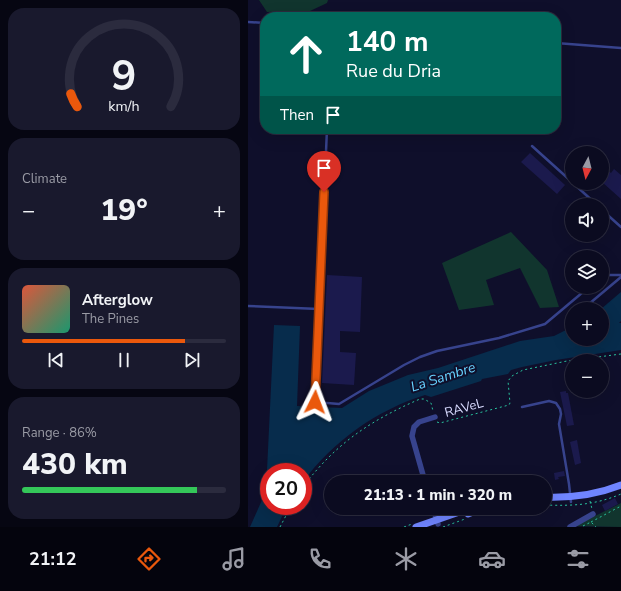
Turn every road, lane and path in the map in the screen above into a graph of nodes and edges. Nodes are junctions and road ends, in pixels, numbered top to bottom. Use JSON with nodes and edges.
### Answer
{"nodes":[{"id":1,"x":248,"y":22,"type":"edge"},
{"id":2,"x":260,"y":23,"type":"edge"},
{"id":3,"x":561,"y":43,"type":"edge"},
{"id":4,"x":621,"y":48,"type":"edge"},
{"id":5,"x":327,"y":134,"type":"edge"},
{"id":6,"x":532,"y":146,"type":"dead end"},
{"id":7,"x":565,"y":177,"type":"edge"},
{"id":8,"x":580,"y":190,"type":"edge"},
{"id":9,"x":589,"y":198,"type":"edge"},
{"id":10,"x":609,"y":216,"type":"edge"},
{"id":11,"x":621,"y":227,"type":"edge"},
{"id":12,"x":609,"y":275,"type":"edge"},
{"id":13,"x":621,"y":276,"type":"edge"},
{"id":14,"x":581,"y":294,"type":"edge"},
{"id":15,"x":591,"y":302,"type":"edge"},
{"id":16,"x":248,"y":306,"type":"edge"},
{"id":17,"x":319,"y":309,"type":"junction"},
{"id":18,"x":621,"y":354,"type":"edge"},
{"id":19,"x":522,"y":407,"type":"dead end"},
{"id":20,"x":435,"y":417,"type":"junction"},
{"id":21,"x":423,"y":475,"type":"edge"},
{"id":22,"x":312,"y":476,"type":"edge"},
{"id":23,"x":621,"y":485,"type":"edge"},
{"id":24,"x":621,"y":489,"type":"edge"},
{"id":25,"x":621,"y":494,"type":"edge"},
{"id":26,"x":552,"y":498,"type":"edge"},
{"id":27,"x":571,"y":499,"type":"junction"},
{"id":28,"x":552,"y":500,"type":"edge"},
{"id":29,"x":590,"y":502,"type":"junction"},
{"id":30,"x":552,"y":505,"type":"edge"},
{"id":31,"x":621,"y":506,"type":"edge"},
{"id":32,"x":593,"y":514,"type":"joint"},
{"id":33,"x":286,"y":515,"type":"edge"},
{"id":34,"x":435,"y":515,"type":"edge"},
{"id":35,"x":454,"y":515,"type":"edge"},
{"id":36,"x":460,"y":515,"type":"edge"},
{"id":37,"x":437,"y":522,"type":"junction"},
{"id":38,"x":591,"y":522,"type":"junction"},
{"id":39,"x":280,"y":527,"type":"edge"},
{"id":40,"x":416,"y":527,"type":"edge"},
{"id":41,"x":430,"y":527,"type":"edge"},
{"id":42,"x":570,"y":527,"type":"edge"},
{"id":43,"x":580,"y":527,"type":"edge"},
{"id":44,"x":596,"y":527,"type":"edge"}],
"edges":[{"from":1,"to":2,"type":"lane"},
{"from":3,"to":4,"type":"lane"},
{"from":5,"to":17,"type":"lane"},
{"from":6,"to":7,"type":"lane"},
{"from":8,"to":9,"type":"lane"},
{"from":10,"to":11,"type":"lane"},
{"from":12,"to":13,"type":"lane"},
{"from":13,"to":15,"type":"lane"},
{"from":14,"to":17,"type":"lane"},
{"from":16,"to":17,"type":"lane"},
{"from":18,"to":20,"type":"path","name":"RAVeL"},
{"from":19,"to":27,"type":"lane"},
{"from":20,"to":21,"type":"street"},
{"from":20,"to":22,"type":"path","name":"RAVeL","number":"RAVeL"},
{"from":23,"to":27,"type":"main road"},
{"from":24,"to":29,"type":"main road"},
{"from":25,"to":29,"type":"path"},
{"from":26,"to":27,"type":"main road"},
{"from":27,"to":28,"type":"main road"},
{"from":27,"to":29,"type":"main road"},
{"from":29,"to":30,"type":"path"},
{"from":29,"to":32,"type":"path"},
{"from":31,"to":38,"type":"path"},
{"from":32,"to":42,"type":"street"},
{"from":33,"to":39,"type":"path"},
{"from":34,"to":37,"type":"street"},
{"from":35,"to":37,"type":"main road"},
{"from":36,"to":37,"type":"main road"},
{"from":37,"to":40,"type":"main road"},
{"from":37,"to":41,"type":"main road"},
{"from":38,"to":43,"type":"path"},
{"from":38,"to":44,"type":"path"}]}
